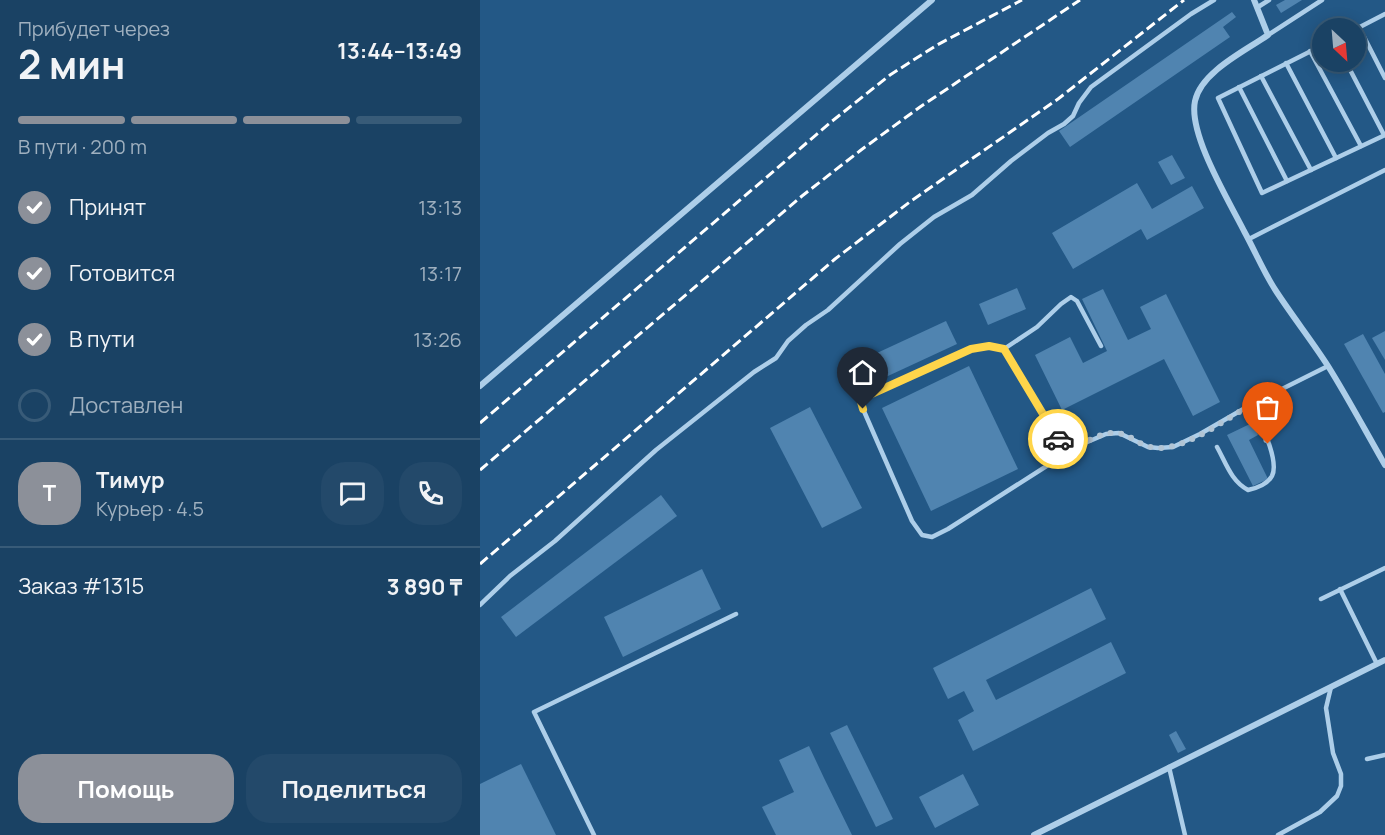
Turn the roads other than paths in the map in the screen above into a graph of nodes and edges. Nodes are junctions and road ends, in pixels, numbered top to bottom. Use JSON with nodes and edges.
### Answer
{"nodes":[{"id":1,"x":932,"y":0,"type":"edge"},
{"id":2,"x":1214,"y":0,"type":"edge"},
{"id":3,"x":1254,"y":0,"type":"edge"},
{"id":4,"x":1269,"y":0,"type":"edge"},
{"id":5,"x":1322,"y":0,"type":"edge"},
{"id":6,"x":1258,"y":7,"type":"junction"},
{"id":7,"x":1384,"y":16,"type":"edge"},
{"id":8,"x":1366,"y":24,"type":"edge"},
{"id":9,"x":1268,"y":35,"type":"junction"},
{"id":10,"x":1366,"y":43,"type":"edge"},
{"id":11,"x":1310,"y":51,"type":"joint"},
{"id":12,"x":1286,"y":63,"type":"junction"},
{"id":13,"x":1351,"y":72,"type":"edge"},
{"id":14,"x":1261,"y":76,"type":"junction"},
{"id":15,"x":1385,"y":78,"type":"edge"},
{"id":16,"x":1239,"y":87,"type":"junction"},
{"id":17,"x":1384,"y":135,"type":"edge"},
{"id":18,"x":1361,"y":146,"type":"junction"},
{"id":19,"x":1336,"y":158,"type":"junction"},
{"id":20,"x":1311,"y":170,"type":"junction"},
{"id":21,"x":1385,"y":170,"type":"edge"},
{"id":22,"x":1287,"y":181,"type":"junction"},
{"id":23,"x":1248,"y":239,"type":"junction"},
{"id":24,"x":1101,"y":346,"type":"dead end"},
{"id":25,"x":1004,"y":349,"type":"junction"},
{"id":26,"x":1328,"y":366,"type":"junction"},
{"id":27,"x":480,"y":386,"type":"edge"},
{"id":28,"x":1252,"y":404,"type":"junction"},
{"id":29,"x":1217,"y":447,"type":"dead end"},
{"id":30,"x":1067,"y":453,"type":"junction"},
{"id":31,"x":1385,"y":465,"type":"edge"},
{"id":32,"x":1385,"y":568,"type":"edge"},
{"id":33,"x":1340,"y":589,"type":"junction"},
{"id":34,"x":1321,"y":599,"type":"dead end"},
{"id":35,"x":480,"y":605,"type":"edge"},
{"id":36,"x":736,"y":614,"type":"dead end"},
{"id":37,"x":1385,"y":660,"type":"edge"},
{"id":38,"x":1377,"y":664,"type":"junction"},
{"id":39,"x":1331,"y":687,"type":"junction"},
{"id":40,"x":1385,"y":755,"type":"edge"},
{"id":41,"x":1367,"y":759,"type":"dead end"},
{"id":42,"x":1169,"y":767,"type":"junction"},
{"id":43,"x":594,"y":835,"type":"edge"},
{"id":44,"x":1034,"y":835,"type":"edge"},
{"id":45,"x":1185,"y":835,"type":"edge"},
{"id":46,"x":1278,"y":835,"type":"edge"}],
"edges":[{"from":1,"to":27,"type":"street"},
{"from":2,"to":35,"type":"lane"},
{"from":3,"to":6,"type":"street"},
{"from":4,"to":6,"type":"lane"},
{"from":5,"to":9,"type":"lane"},
{"from":6,"to":9,"type":"street"},
{"from":7,"to":8,"type":"lane"},
{"from":9,"to":23,"type":"street"},
{"from":10,"to":15,"type":"lane"},
{"from":11,"to":12,"type":"lane"},
{"from":11,"to":18,"type":"lane"},
{"from":12,"to":14,"type":"lane"},
{"from":12,"to":19,"type":"lane"},
{"from":13,"to":17,"type":"lane"},
{"from":14,"to":16,"type":"lane"},
{"from":14,"to":20,"type":"lane"},
{"from":16,"to":22,"type":"lane"},
{"from":16,"to":22,"type":"lane"},
{"from":17,"to":18,"type":"lane"},
{"from":18,"to":19,"type":"lane"},
{"from":19,"to":20,"type":"lane"},
{"from":20,"to":22,"type":"lane"},
{"from":21,"to":23,"type":"lane"},
{"from":23,"to":26,"type":"street"},
{"from":24,"to":25,"type":"lane"},
{"from":25,"to":30,"type":"lane"},
{"from":25,"to":30,"type":"lane"},
{"from":26,"to":28,"type":"lane"},
{"from":26,"to":31,"type":"street"},
{"from":28,"to":29,"type":"lane"},
{"from":28,"to":30,"type":"lane"},
{"from":32,"to":33,"type":"lane"},
{"from":33,"to":34,"type":"lane"},
{"from":33,"to":38,"type":"lane"},
{"from":36,"to":43,"type":"lane"},
{"from":37,"to":38,"type":"street"},
{"from":38,"to":39,"type":"street"},
{"from":39,"to":42,"type":"street"},
{"from":39,"to":46,"type":"lane"},
{"from":40,"to":41,"type":"lane"},
{"from":42,"to":44,"type":"street"},
{"from":42,"to":45,"type":"lane"}]}
